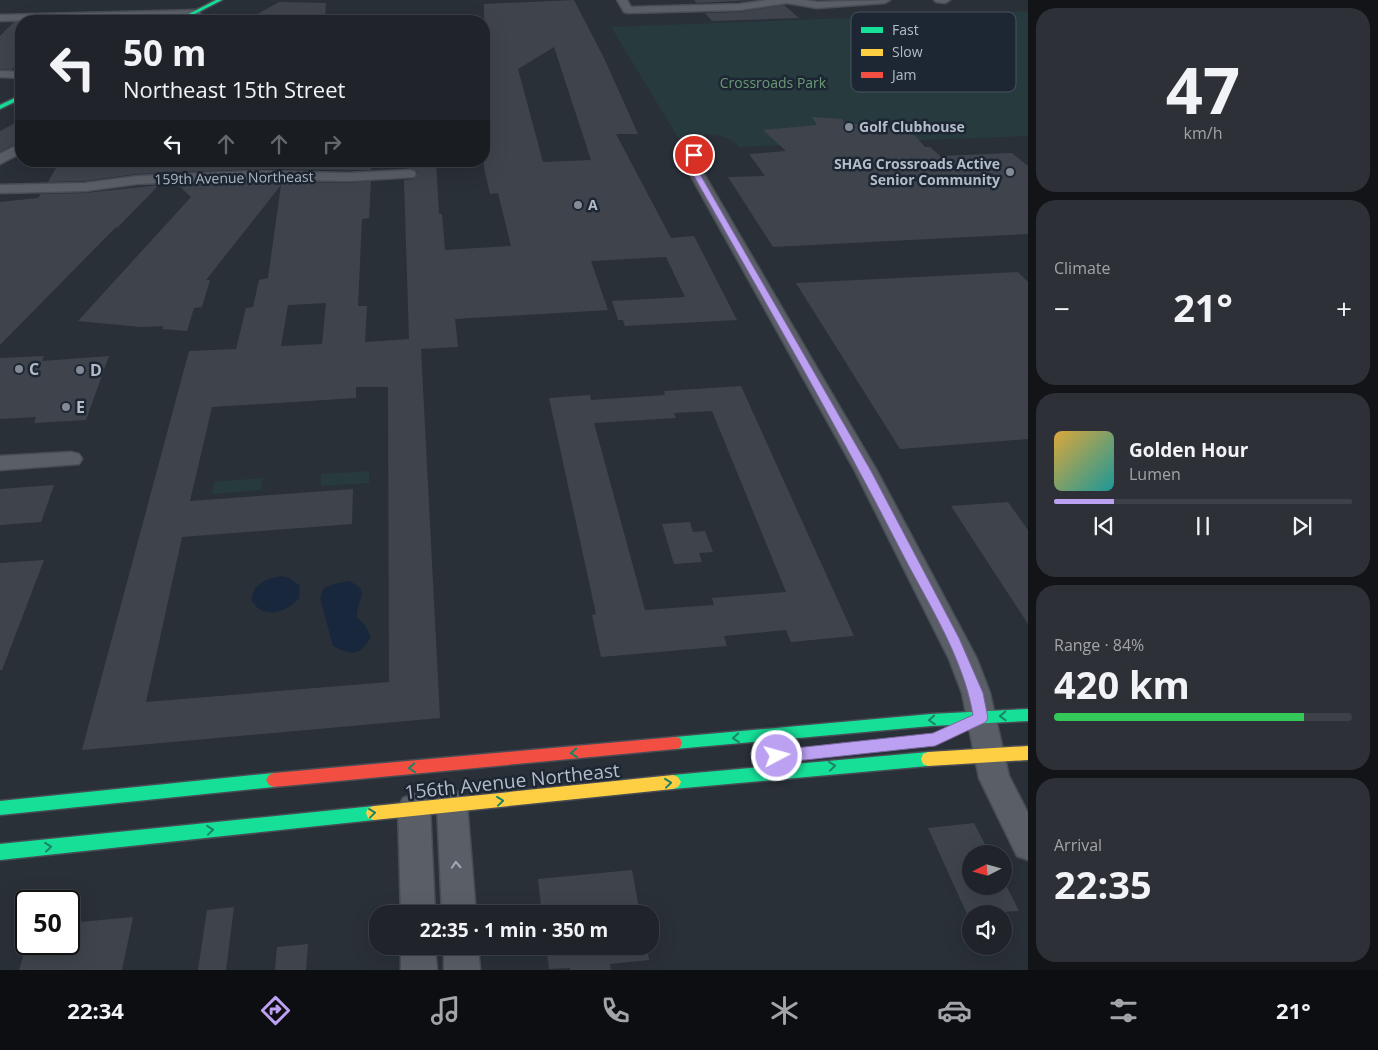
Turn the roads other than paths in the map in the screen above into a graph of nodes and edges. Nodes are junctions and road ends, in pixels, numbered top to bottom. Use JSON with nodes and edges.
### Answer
{"nodes":[{"id":1,"x":220,"y":0,"type":"edge"},
{"id":2,"x":622,"y":0,"type":"edge"},
{"id":3,"x":787,"y":0,"type":"edge"},
{"id":4,"x":885,"y":0,"type":"edge"},
{"id":5,"x":939,"y":0,"type":"edge"},
{"id":6,"x":945,"y":0,"type":"edge"},
{"id":7,"x":798,"y":3,"type":"junction"},
{"id":8,"x":757,"y":6,"type":"junction"},
{"id":9,"x":678,"y":8,"type":"junction"},
{"id":10,"x":196,"y":13,"type":"junction"},
{"id":11,"x":118,"y":15,"type":"edge"},
{"id":12,"x":192,"y":15,"type":"edge"},
{"id":13,"x":0,"y":18,"type":"edge"},
{"id":14,"x":15,"y":18,"type":"edge"},
{"id":15,"x":688,"y":22,"type":"dead end"},
{"id":16,"x":0,"y":74,"type":"edge"},
{"id":17,"x":15,"y":75,"type":"edge"},
{"id":18,"x":15,"y":99,"type":"edge"},
{"id":19,"x":0,"y":107,"type":"edge"},
{"id":20,"x":703,"y":147,"type":"dead end"},
{"id":21,"x":0,"y":149,"type":"edge"},
{"id":22,"x":15,"y":149,"type":"edge"},
{"id":23,"x":15,"y":151,"type":"edge"},
{"id":24,"x":0,"y":160,"type":"edge"},
{"id":25,"x":349,"y":167,"type":"edge"},
{"id":26,"x":409,"y":174,"type":"dead end"},
{"id":27,"x":348,"y":177,"type":"junction"},
{"id":28,"x":0,"y":189,"type":"edge"},
{"id":29,"x":70,"y":459,"type":"dead end"},
{"id":30,"x":0,"y":463,"type":"edge"},
{"id":31,"x":1028,"y":715,"type":"edge"},
{"id":32,"x":981,"y":718,"type":"junction"},
{"id":33,"x":950,"y":732,"type":"dead end"},
{"id":34,"x":1028,"y":752,"type":"edge"},
{"id":35,"x":989,"y":755,"type":"junction"},
{"id":36,"x":761,"y":762,"type":"dead end"},
{"id":37,"x":748,"y":774,"type":"junction"},
{"id":38,"x":452,"y":804,"type":"junction"},
{"id":39,"x":0,"y":808,"type":"edge"},
{"id":40,"x":414,"y":808,"type":"junction"},
{"id":41,"x":1028,"y":844,"type":"edge"},
{"id":42,"x":0,"y":852,"type":"edge"},
{"id":43,"x":418,"y":905,"type":"edge"},
{"id":44,"x":458,"y":905,"type":"edge"},
{"id":45,"x":418,"y":955,"type":"edge"},
{"id":46,"x":461,"y":955,"type":"edge"},
{"id":47,"x":419,"y":970,"type":"edge"},
{"id":48,"x":462,"y":970,"type":"edge"}],
"edges":[{"from":1,"to":10,"type":"main road"},
{"from":2,"to":9,"type":"street"},
{"from":3,"to":7,"type":"street"},
{"from":3,"to":8,"type":"street"},
{"from":4,"to":7,"type":"street"},
{"from":5,"to":6,"type":"street"},
{"from":7,"to":8,"type":"street"},
{"from":8,"to":9,"type":"street"},
{"from":9,"to":15,"type":"street"},
{"from":10,"to":11,"type":"street"},
{"from":10,"to":12,"type":"main road"},
{"from":13,"to":14,"type":"street"},
{"from":16,"to":17,"type":"street"},
{"from":18,"to":19,"type":"main road"},
{"from":20,"to":32,"type":"street"},
{"from":21,"to":22,"type":"street"},
{"from":23,"to":24,"type":"street"},
{"from":25,"to":27,"type":"street"},
{"from":26,"to":27,"type":"street","name":"159th Avenue Northeast"},
{"from":27,"to":28,"type":"street","name":"159th Avenue Northeast"},
{"from":29,"to":30,"type":"street"},
{"from":31,"to":32,"type":"main road","name":"156th Avenue Northeast","one_way":true},
{"from":32,"to":33,"type":"main road"},
{"from":32,"to":35,"type":"street"},
{"from":32,"to":39,"type":"main road","name":"156th Avenue Northeast","one_way":true},
{"from":34,"to":35,"type":"main road","name":"156th Avenue Northeast"},
{"from":37,"to":35,"type":"main road","name":"156th Avenue Northeast","one_way":true},
{"from":35,"to":41,"type":"street"},
{"from":36,"to":37,"type":"main road"},
{"from":38,"to":37,"type":"main road","name":"156th Avenue Northeast","one_way":true},
{"from":38,"to":40,"type":"main road","name":"156th Avenue Northeast"},
{"from":44,"to":38,"type":"street","one_way":true},
{"from":42,"to":40,"type":"main road","name":"156th Avenue Northeast","one_way":true},
{"from":40,"to":43,"type":"street"},
{"from":45,"to":47,"type":"street"},
{"from":46,"to":48,"type":"street"}]}
